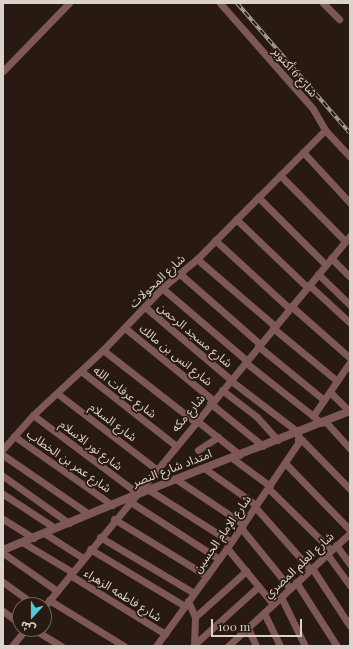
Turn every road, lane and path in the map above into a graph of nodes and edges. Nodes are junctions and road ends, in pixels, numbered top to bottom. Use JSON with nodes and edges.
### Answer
{"nodes":[{"id":1,"x":69,"y":3,"type":"edge"},
{"id":2,"x":220,"y":3,"type":"edge"},
{"id":3,"x":323,"y":3,"type":"edge"},
{"id":4,"x":339,"y":19,"type":"dead end"},
{"id":5,"x":3,"y":71,"type":"edge"},
{"id":6,"x":325,"y":130,"type":"junction"},
{"id":7,"x":303,"y":152,"type":"junction"},
{"id":8,"x":350,"y":157,"type":"edge"},
{"id":9,"x":280,"y":175,"type":"junction"},
{"id":10,"x":258,"y":197,"type":"junction"},
{"id":11,"x":350,"y":203,"type":"edge"},
{"id":12,"x":236,"y":219,"type":"junction"},
{"id":13,"x":214,"y":240,"type":"junction"},
{"id":14,"x":348,"y":240,"type":"edge"},
{"id":15,"x":331,"y":258,"type":"junction"},
{"id":16,"x":197,"y":259,"type":"junction"},
{"id":17,"x":326,"y":265,"type":"junction"},
{"id":18,"x":180,"y":274,"type":"junction"},
{"id":19,"x":318,"y":274,"type":"junction"},
{"id":20,"x":350,"y":276,"type":"edge"},
{"id":21,"x":308,"y":286,"type":"junction"},
{"id":22,"x":162,"y":288,"type":"junction"},
{"id":23,"x":350,"y":305,"type":"edge"},
{"id":24,"x":145,"y":307,"type":"junction"},
{"id":25,"x":290,"y":307,"type":"junction"},
{"id":26,"x":350,"y":323,"type":"edge"},
{"id":27,"x":274,"y":327,"type":"junction"},
{"id":28,"x":125,"y":328,"type":"junction"},
{"id":29,"x":259,"y":345,"type":"junction"},
{"id":30,"x":103,"y":350,"type":"junction"},
{"id":31,"x":350,"y":358,"type":"edge"},
{"id":32,"x":245,"y":361,"type":"junction"},
{"id":33,"x":349,"y":368,"type":"edge"},
{"id":34,"x":81,"y":371,"type":"junction"},
{"id":35,"x":230,"y":380,"type":"junction"},
{"id":36,"x":337,"y":381,"type":"junction"},
{"id":37,"x":222,"y":390,"type":"junction"},
{"id":38,"x":330,"y":392,"type":"junction"},
{"id":39,"x":58,"y":394,"type":"junction"},
{"id":40,"x":324,"y":400,"type":"junction"},
{"id":41,"x":212,"y":402,"type":"junction"},
{"id":42,"x":350,"y":412,"type":"edge"},
{"id":43,"x":33,"y":415,"type":"junction"},
{"id":44,"x":313,"y":416,"type":"junction"},
{"id":45,"x":196,"y":421,"type":"junction"},
{"id":46,"x":323,"y":422,"type":"junction"},
{"id":47,"x":298,"y":435,"type":"junction"},
{"id":48,"x":14,"y":436,"type":"junction"},
{"id":49,"x":218,"y":437,"type":"junction"},
{"id":50,"x":278,"y":440,"type":"junction"},
{"id":51,"x":175,"y":446,"type":"junction"},
{"id":52,"x":263,"y":446,"type":"junction"},
{"id":53,"x":3,"y":449,"type":"edge"},
{"id":54,"x":350,"y":449,"type":"edge"},
{"id":55,"x":198,"y":450,"type":"dead end"},
{"id":56,"x":3,"y":454,"type":"edge"},
{"id":57,"x":240,"y":455,"type":"junction"},
{"id":58,"x":232,"y":458,"type":"junction"},
{"id":59,"x":285,"y":463,"type":"junction"},
{"id":60,"x":204,"y":468,"type":"junction"},
{"id":61,"x":156,"y":469,"type":"junction"},
{"id":62,"x":4,"y":478,"type":"edge"},
{"id":63,"x":176,"y":479,"type":"junction"},
{"id":64,"x":269,"y":487,"type":"junction"},
{"id":65,"x":350,"y":489,"type":"edge"},
{"id":66,"x":148,"y":490,"type":"junction"},
{"id":67,"x":3,"y":494,"type":"edge"},
{"id":68,"x":133,"y":496,"type":"junction"},
{"id":69,"x":112,"y":505,"type":"junction"},
{"id":70,"x":256,"y":506,"type":"junction"},
{"id":71,"x":89,"y":514,"type":"junction"},
{"id":72,"x":3,"y":519,"type":"edge"},
{"id":73,"x":114,"y":519,"type":"junction"},
{"id":74,"x":69,"y":522,"type":"junction"},
{"id":75,"x":242,"y":526,"type":"junction"},
{"id":76,"x":56,"y":528,"type":"junction"},
{"id":77,"x":350,"y":530,"type":"edge"},
{"id":78,"x":44,"y":533,"type":"junction"},
{"id":79,"x":350,"y":533,"type":"edge"},
{"id":80,"x":100,"y":536,"type":"junction"},
{"id":81,"x":33,"y":538,"type":"junction"},
{"id":82,"x":22,"y":542,"type":"junction"},
{"id":83,"x":229,"y":545,"type":"junction"},
{"id":84,"x":90,"y":549,"type":"junction"},
{"id":85,"x":332,"y":550,"type":"junction"},
{"id":86,"x":3,"y":551,"type":"edge"},
{"id":87,"x":83,"y":558,"type":"junction"},
{"id":88,"x":219,"y":559,"type":"junction"},
{"id":89,"x":350,"y":564,"type":"edge"},
{"id":90,"x":311,"y":569,"type":"junction"},
{"id":91,"x":246,"y":571,"type":"junction"},
{"id":92,"x":71,"y":573,"type":"junction"},
{"id":93,"x":207,"y":576,"type":"junction"},
{"id":94,"x":3,"y":582,"type":"edge"},
{"id":95,"x":296,"y":582,"type":"junction"},
{"id":96,"x":259,"y":586,"type":"junction"},
{"id":97,"x":350,"y":586,"type":"edge"},
{"id":98,"x":290,"y":588,"type":"junction"},
{"id":99,"x":57,"y":591,"type":"junction"},
{"id":100,"x":194,"y":593,"type":"junction"},
{"id":101,"x":24,"y":597,"type":"edge"},
{"id":102,"x":52,"y":597,"type":"edge"},
{"id":103,"x":281,"y":597,"type":"junction"},
{"id":104,"x":52,"y":602,"type":"edge"},
{"id":105,"x":187,"y":603,"type":"junction"},
{"id":106,"x":273,"y":604,"type":"junction"},
{"id":107,"x":3,"y":612,"type":"edge"},
{"id":108,"x":264,"y":613,"type":"junction"},
{"id":109,"x":195,"y":617,"type":"junction"},
{"id":110,"x":12,"y":618,"type":"edge"},
{"id":111,"x":350,"y":626,"type":"edge"},
{"id":112,"x":248,"y":628,"type":"junction"},
{"id":113,"x":165,"y":634,"type":"junction"},
{"id":114,"x":19,"y":637,"type":"edge"},
{"id":115,"x":46,"y":637,"type":"edge"},
{"id":116,"x":234,"y":643,"type":"edge"},
{"id":117,"x":194,"y":645,"type":"edge"},
{"id":118,"x":12,"y":646,"type":"edge"},
{"id":119,"x":61,"y":646,"type":"edge"},
{"id":120,"x":124,"y":646,"type":"edge"},
{"id":121,"x":156,"y":646,"type":"edge"},
{"id":122,"x":228,"y":646,"type":"edge"},
{"id":123,"x":256,"y":646,"type":"edge"},
{"id":124,"x":280,"y":646,"type":"edge"},
{"id":125,"x":305,"y":646,"type":"edge"},
{"id":126,"x":336,"y":646,"type":"edge"}],
"edges":[{"from":1,"to":5,"type":"street"},
{"from":2,"to":6,"type":"street","name":"شارع 6 أكتوبر"},
{"from":3,"to":4,"type":"street"},
{"from":6,"to":7,"type":"street","name":"شارع المحولات"},
{"from":6,"to":8,"type":"street","name":"شارع 6 أكتوبر"},
{"from":7,"to":9,"type":"street","name":"شارع المحولات"},
{"from":7,"to":11,"type":"street"},
{"from":9,"to":10,"type":"street","name":"شارع المحولات"},
{"from":9,"to":14,"type":"street"},
{"from":10,"to":12,"type":"street","name":"شارع المحولات"},
{"from":10,"to":17,"type":"street"},
{"from":12,"to":13,"type":"street","name":"شارع المحولات"},
{"from":12,"to":21,"type":"street"},
{"from":13,"to":16,"type":"street","name":"شارع المحولات"},
{"from":13,"to":25,"type":"street"},
{"from":14,"to":15,"type":"street","name":"شارع مكه"},
{"from":15,"to":17,"type":"street","name":"شارع مكه"},
{"from":15,"to":20,"type":"street"},
{"from":16,"to":18,"type":"street","name":"شارع المحولات"},
{"from":16,"to":27,"type":"street"},
{"from":17,"to":19,"type":"street","name":"شارع مكه"},
{"from":18,"to":22,"type":"street","name":"شارع المحولات"},
{"from":18,"to":29,"type":"street"},
{"from":19,"to":21,"type":"street","name":"شارع مكه"},
{"from":19,"to":23,"type":"street"},
{"from":21,"to":25,"type":"street","name":"شارع مكه"},
{"from":21,"to":26,"type":"street"},
{"from":22,"to":24,"type":"street","name":"شارع المحولات"},
{"from":22,"to":32,"type":"street"},
{"from":24,"to":28,"type":"street","name":"شارع المحولات"},
{"from":24,"to":35,"type":"street","name":"شارع مسجد الرحمن"},
{"from":25,"to":27,"type":"street","name":"شارع مكه"},
{"from":25,"to":31,"type":"street"},
{"from":27,"to":29,"type":"street","name":"شارع مكه"},
{"from":27,"to":36,"type":"street"},
{"from":28,"to":30,"type":"street","name":"شارع المحولات"},
{"from":28,"to":41,"type":"street","name":"شارع انس بن مالك"},
{"from":29,"to":32,"type":"street","name":"شارع مكه"},
{"from":29,"to":40,"type":"street"},
{"from":30,"to":34,"type":"street","name":"شارع المحولات"},
{"from":30,"to":45,"type":"street"},
{"from":32,"to":35,"type":"street","name":"شارع مكه"},
{"from":32,"to":44,"type":"street"},
{"from":33,"to":36,"type":"street"},
{"from":34,"to":39,"type":"street","name":"شارع المحولات"},
{"from":34,"to":51,"type":"street","name":"شارع عرفات الله"},
{"from":35,"to":37,"type":"street","name":"شارع مكه"},
{"from":35,"to":47,"type":"street","name":"شارع مسجد الرحمن"},
{"from":36,"to":38,"type":"street"},
{"from":37,"to":41,"type":"street","name":"شارع مكه"},
{"from":37,"to":50,"type":"street"},
{"from":38,"to":40,"type":"street"},
{"from":38,"to":42,"type":"street"},
{"from":39,"to":43,"type":"street","name":"شارع المحولات"},
{"from":39,"to":61,"type":"street","name":"شارع السلام"},
{"from":40,"to":44,"type":"street"},
{"from":41,"to":45,"type":"street","name":"شارع مكه"},
{"from":41,"to":52,"type":"street","name":"شارع انس بن مالك"},
{"from":42,"to":46,"type":"street","name":"امتداد شارع النصر"},
{"from":43,"to":48,"type":"street","name":"شارع المحولات"},
{"from":43,"to":68,"type":"street","name":"شارع نور الاسلام"},
{"from":44,"to":46,"type":"street"},
{"from":45,"to":49,"type":"street"},
{"from":45,"to":51,"type":"street","name":"شارع مكه"},
{"from":46,"to":47,"type":"street","name":"امتداد شارع النصر"},
{"from":46,"to":54,"type":"street"},
{"from":47,"to":50,"type":"street","name":"امتداد شارع النصر"},
{"from":47,"to":59,"type":"street","name":"شارع الإمام الحسين"},
{"from":47,"to":65,"type":"street","name":"شارع مسجد الرحمن"},
{"from":48,"to":53,"type":"street","name":"شارع المحولات"},
{"from":48,"to":69,"type":"street","name":"شارع عمر بن الخطاب"},
{"from":49,"to":55,"type":"street"},
{"from":49,"to":57,"type":"street"},
{"from":50,"to":52,"type":"street","name":"امتداد شارع النصر"},
{"from":51,"to":61,"type":"street","name":"شارع مكه"},
{"from":52,"to":57,"type":"street","name":"امتداد شارع النصر"},
{"from":56,"to":71,"type":"street"},
{"from":57,"to":58,"type":"street","name":"امتداد شارع النصر"},
{"from":58,"to":60,"type":"street","name":"امتداد شارع النصر"},
{"from":58,"to":64,"type":"street"},
{"from":59,"to":64,"type":"street","name":"شارع الإمام الحسين"},
{"from":59,"to":77,"type":"street"},
{"from":60,"to":63,"type":"street","name":"امتداد شارع النصر"},
{"from":60,"to":70,"type":"street"},
{"from":61,"to":68,"type":"street","name":"شارع مكه"},
{"from":62,"to":74,"type":"street"},
{"from":63,"to":66,"type":"street","name":"امتداد شارع النصر"},
{"from":63,"to":75,"type":"street"},
{"from":64,"to":70,"type":"street","name":"شارع الإمام الحسين"},
{"from":64,"to":85,"type":"street"},
{"from":66,"to":68,"type":"street","name":"امتداد شارع النصر"},
{"from":66,"to":83,"type":"street"},
{"from":67,"to":76,"type":"street"},
{"from":68,"to":69,"type":"street","name":"امتداد شارع النصر"},
{"from":68,"to":73,"type":"street","name":"شارع مكه"},
{"from":68,"to":88,"type":"street"},
{"from":69,"to":71,"type":"street","name":"امتداد شارع النصر"},
{"from":70,"to":75,"type":"street","name":"شارع الإمام الحسين"},
{"from":70,"to":90,"type":"street"},
{"from":71,"to":74,"type":"street","name":"امتداد شارع النصر"},
{"from":72,"to":81,"type":"street"},
{"from":73,"to":80,"type":"street","name":"شارع مكه"},
{"from":73,"to":93,"type":"street"},
{"from":74,"to":76,"type":"street","name":"امتداد شارع النصر"},
{"from":75,"to":83,"type":"street","name":"شارع الإمام الحسين"},
{"from":75,"to":98,"type":"street"},
{"from":76,"to":78,"type":"street","name":"امتداد شارع النصر"},
{"from":78,"to":81,"type":"street","name":"امتداد شارع النصر"},
{"from":78,"to":87,"type":"street"},
{"from":79,"to":85,"type":"street","name":"شارع العلم المصري"},
{"from":80,"to":84,"type":"street","name":"شارع مكه"},
{"from":80,"to":100,"type":"street"},
{"from":81,"to":82,"type":"street","name":"امتداد شارع النصر"},
{"from":82,"to":86,"type":"street","name":"امتداد شارع النصر"},
{"from":82,"to":92,"type":"street","name":"شارع فاطمه الزهراء"},
{"from":83,"to":88,"type":"street","name":"شارع الإمام الحسين"},
{"from":83,"to":91,"type":"street"},
{"from":84,"to":87,"type":"street","name":"شارع مكه"},
{"from":84,"to":105,"type":"street"},
{"from":85,"to":89,"type":"street"},
{"from":85,"to":90,"type":"street","name":"شارع العلم المصري"},
{"from":85,"to":97,"type":"street"},
{"from":86,"to":99,"type":"street"},
{"from":87,"to":92,"type":"street","name":"شارع مكه"},
{"from":88,"to":93,"type":"street","name":"شارع الإمام الحسين"},
{"from":90,"to":95,"type":"street","name":"شارع العلم المصري"},
{"from":90,"to":111,"type":"street"},
{"from":91,"to":96,"type":"street"},
{"from":91,"to":109,"type":"street"},
{"from":92,"to":99,"type":"street","name":"شارع مكه"},
{"from":92,"to":113,"type":"street","name":"شارع فاطمه الزهراء"},
{"from":93,"to":100,"type":"street","name":"شارع الإمام الحسين"},
{"from":94,"to":101,"type":"street"},
{"from":95,"to":98,"type":"street","name":"شارع العلم المصري"},
{"from":95,"to":126,"type":"street"},
{"from":96,"to":106,"type":"street"},
{"from":96,"to":117,"type":"street"},
{"from":98,"to":103,"type":"street","name":"شارع العلم المصري"},
{"from":99,"to":102,"type":"street","name":"شارع مكه"},
{"from":100,"to":105,"type":"street","name":"شارع الإمام الحسين"},
{"from":103,"to":106,"type":"street","name":"شارع العلم المصري"},
{"from":103,"to":125,"type":"street"},
{"from":104,"to":120,"type":"street"},
{"from":105,"to":109,"type":"street"},
{"from":105,"to":113,"type":"street","name":"شارع الإمام الحسين"},
{"from":106,"to":108,"type":"street","name":"شارع العلم المصري"},
{"from":107,"to":110,"type":"street"},
{"from":108,"to":112,"type":"street","name":"شارع العلم المصري"},
{"from":108,"to":124,"type":"street"},
{"from":109,"to":117,"type":"street"},
{"from":112,"to":116,"type":"street","name":"شارع العلم المصري"},
{"from":112,"to":123,"type":"street"},
{"from":113,"to":121,"type":"street","name":"شارع الإمام الحسين"},
{"from":114,"to":118,"type":"street"},
{"from":115,"to":119,"type":"street"},
{"from":116,"to":122,"type":"street","name":"شارع العلم المصري"}]}
